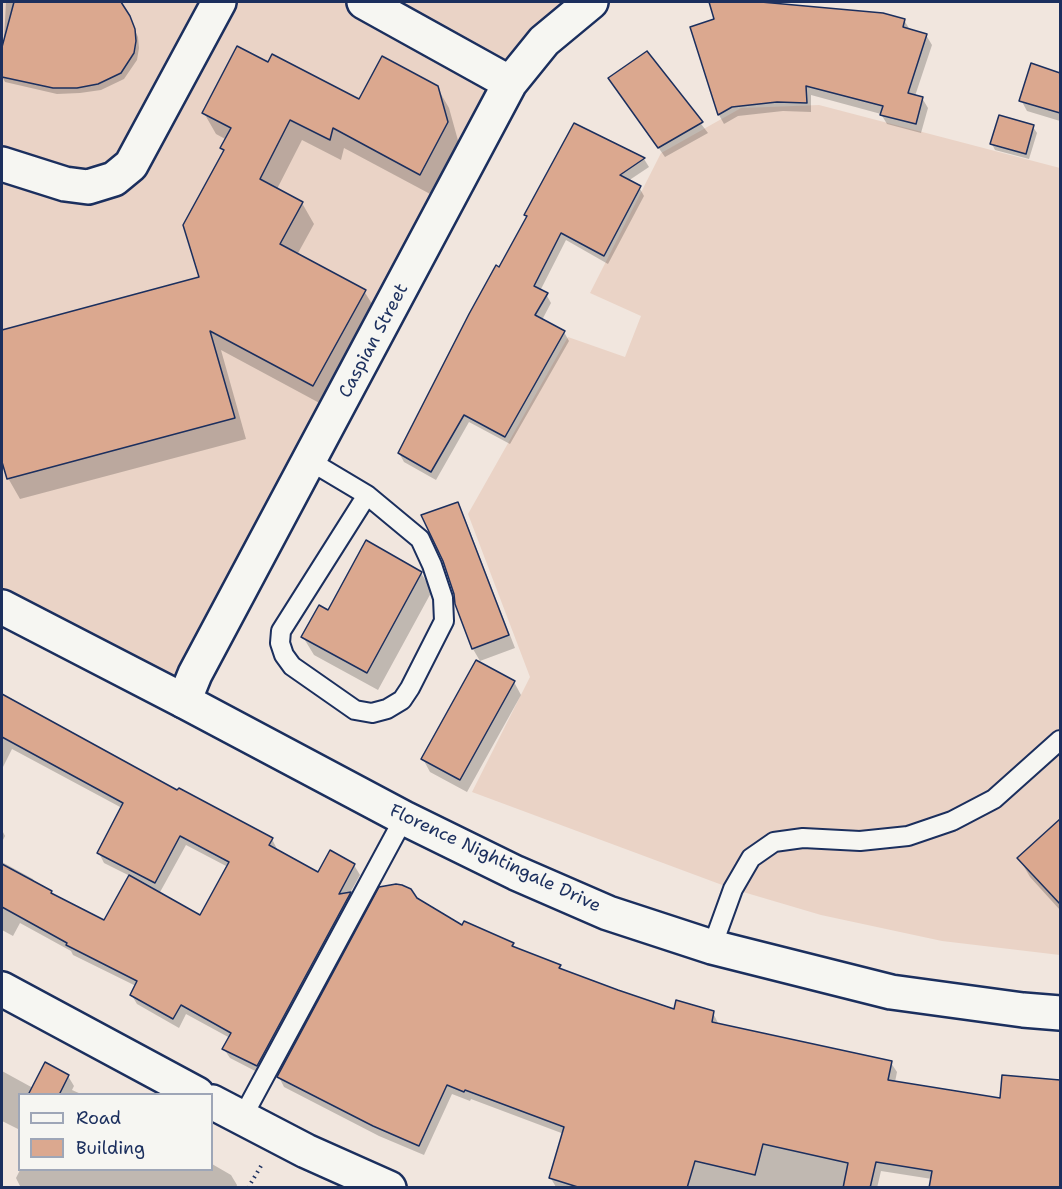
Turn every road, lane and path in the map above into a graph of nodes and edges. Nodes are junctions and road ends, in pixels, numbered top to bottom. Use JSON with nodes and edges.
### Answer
{"nodes":[{"id":1,"x":219,"y":2,"type":"edge"},
{"id":2,"x":364,"y":2,"type":"edge"},
{"id":3,"x":591,"y":2,"type":"edge"},
{"id":4,"x":510,"y":83,"type":"junction"},
{"id":5,"x":2,"y":164,"type":"edge"},
{"id":6,"x":310,"y":460,"type":"junction"},
{"id":7,"x":367,"y":495,"type":"junction"},
{"id":8,"x":2,"y":607,"type":"edge"},
{"id":9,"x":184,"y":701,"type":"junction"},
{"id":10,"x":1060,"y":740,"type":"edge"},
{"id":11,"x":404,"y":818,"type":"junction"},
{"id":12,"x":712,"y":947,"type":"junction"},
{"id":13,"x":2,"y":989,"type":"edge"},
{"id":14,"x":1060,"y":1012,"type":"edge"},
{"id":15,"x":193,"y":1093,"type":"edge"},
{"id":16,"x":213,"y":1103,"type":"edge"},
{"id":17,"x":242,"y":1118,"type":"junction"},
{"id":18,"x":389,"y":1188,"type":"edge"}],
"edges":[{"from":1,"to":5,"type":"street"},
{"from":2,"to":4,"type":"street"},
{"from":3,"to":4,"type":"street","name":"Caspian Street"},
{"from":4,"to":6,"type":"street","name":"Caspian Street"},
{"from":6,"to":7,"type":"lane"},
{"from":6,"to":9,"type":"street","name":"Caspian Street"},
{"from":7,"to":7,"type":"lane"},
{"from":8,"to":9,"type":"street","name":"Florence Nightingale Drive"},
{"from":9,"to":11,"type":"street","name":"Florence Nightingale Drive"},
{"from":10,"to":12,"type":"lane"},
{"from":11,"to":12,"type":"street","name":"Florence Nightingale Drive"},
{"from":11,"to":17,"type":"lane"},
{"from":12,"to":14,"type":"street","name":"Florence Nightingale Drive"},
{"from":13,"to":15,"type":"street"},
{"from":16,"to":17,"type":"street"},
{"from":17,"to":18,"type":"street"}]}
